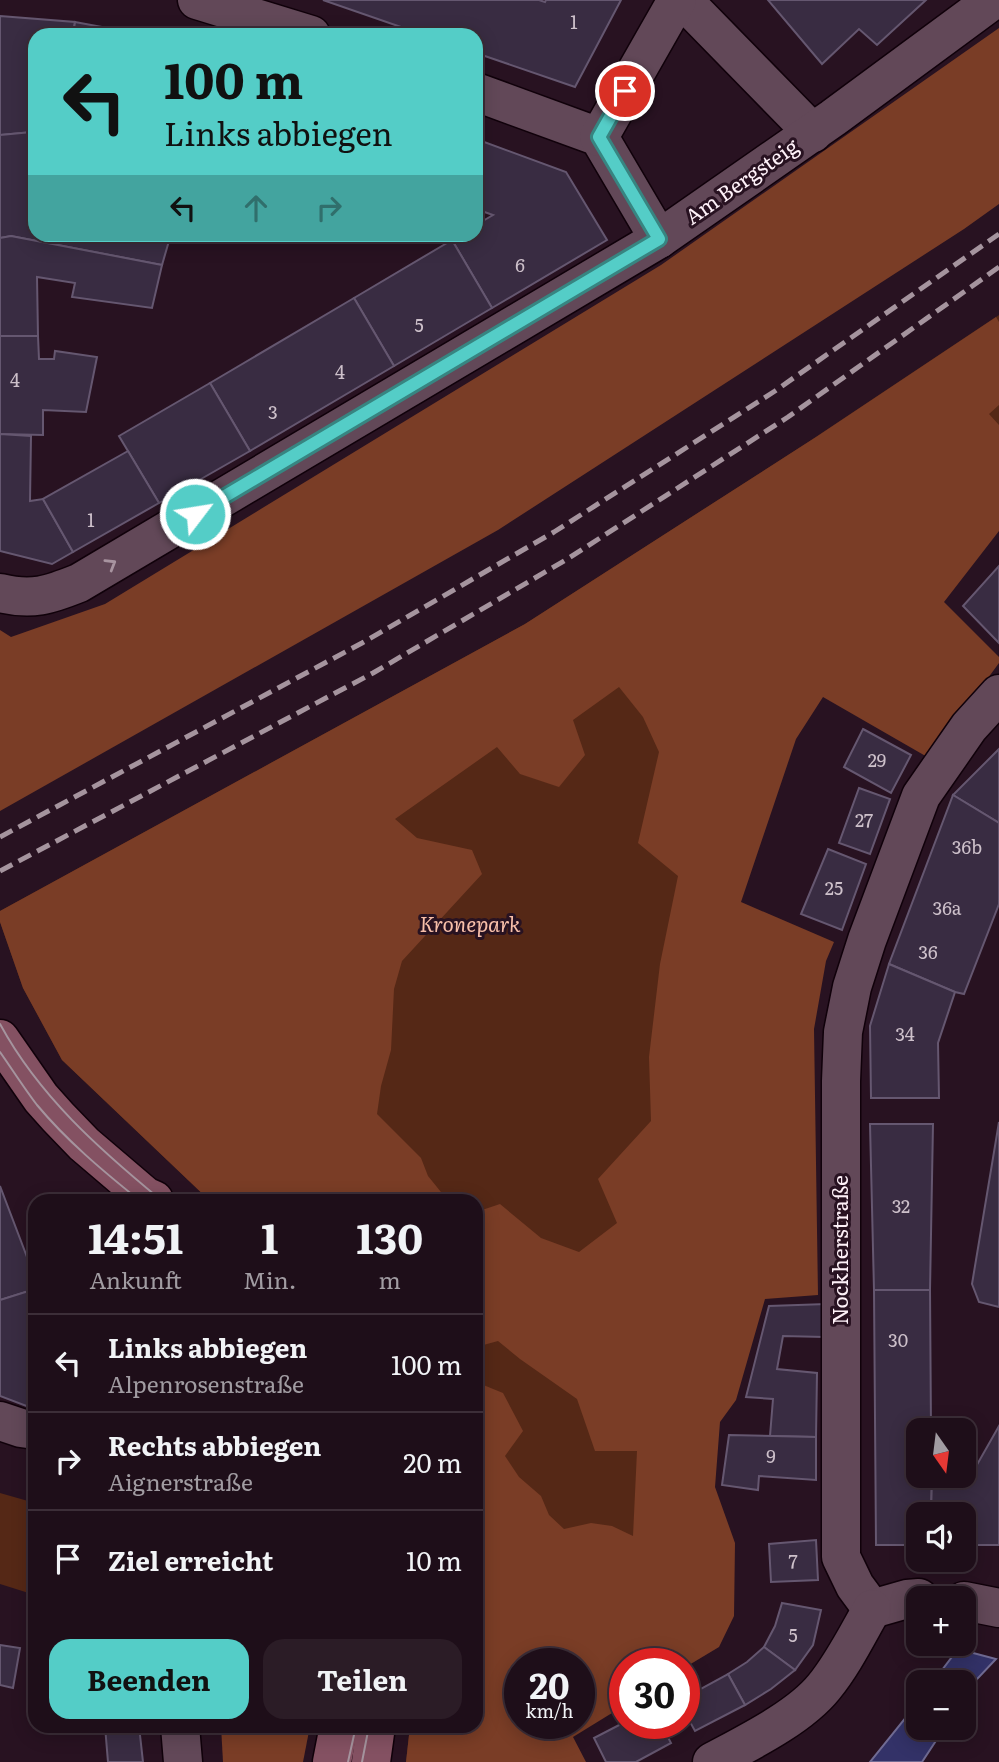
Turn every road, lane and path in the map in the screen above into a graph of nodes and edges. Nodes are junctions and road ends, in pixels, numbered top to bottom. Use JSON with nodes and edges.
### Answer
{"nodes":[{"id":1,"x":197,"y":0,"type":"edge"},
{"id":2,"x":677,"y":0,"type":"edge"},
{"id":3,"x":683,"y":0,"type":"edge"},
{"id":4,"x":993,"y":0,"type":"edge"},
{"id":5,"x":288,"y":28,"type":"edge"},
{"id":6,"x":483,"y":95,"type":"edge"},
{"id":7,"x":813,"y":132,"type":"junction"},
{"id":8,"x":599,"y":137,"type":"junction"},
{"id":9,"x":659,"y":239,"type":"junction"},
{"id":10,"x":0,"y":593,"type":"edge"},
{"id":11,"x":999,"y":694,"type":"edge"},
{"id":12,"x":0,"y":1039,"type":"edge"},
{"id":13,"x":141,"y":1194,"type":"edge"},
{"id":14,"x":0,"y":1421,"type":"edge"},
{"id":15,"x":28,"y":1429,"type":"edge"},
{"id":16,"x":906,"y":1599,"type":"edge"},
{"id":17,"x":976,"y":1603,"type":"edge"},
{"id":18,"x":999,"y":1608,"type":"edge"},
{"id":19,"x":872,"y":1609,"type":"junction"},
{"id":20,"x":181,"y":1733,"type":"edge"},
{"id":21,"x":338,"y":1733,"type":"edge"},
{"id":22,"x":375,"y":1733,"type":"edge"},
{"id":23,"x":183,"y":1762,"type":"edge"},
{"id":24,"x":332,"y":1762,"type":"edge"},
{"id":25,"x":371,"y":1762,"type":"edge"},
{"id":26,"x":712,"y":1762,"type":"edge"}],
"edges":[{"from":1,"to":5,"type":"street"},
{"from":2,"to":8,"type":"street"},
{"from":3,"to":7,"type":"street"},
{"from":4,"to":7,"type":"street","name":"Am Bergsteig"},
{"from":6,"to":8,"type":"street"},
{"from":7,"to":9,"type":"street","name":"Am Bergsteig"},
{"from":8,"to":9,"type":"street"},
{"from":10,"to":9,"type":"street","name":"Am Bergsteig","one_way":true},
{"from":11,"to":19,"type":"street","name":"Nockherstraße"},
{"from":12,"to":13,"type":"main road"},
{"from":14,"to":15,"type":"street"},
{"from":16,"to":19,"type":"street"},
{"from":17,"to":18,"type":"street"},
{"from":19,"to":26,"type":"street"},
{"from":20,"to":23,"type":"street"},
{"from":21,"to":24,"type":"main road"},
{"from":22,"to":25,"type":"main road"}]}
